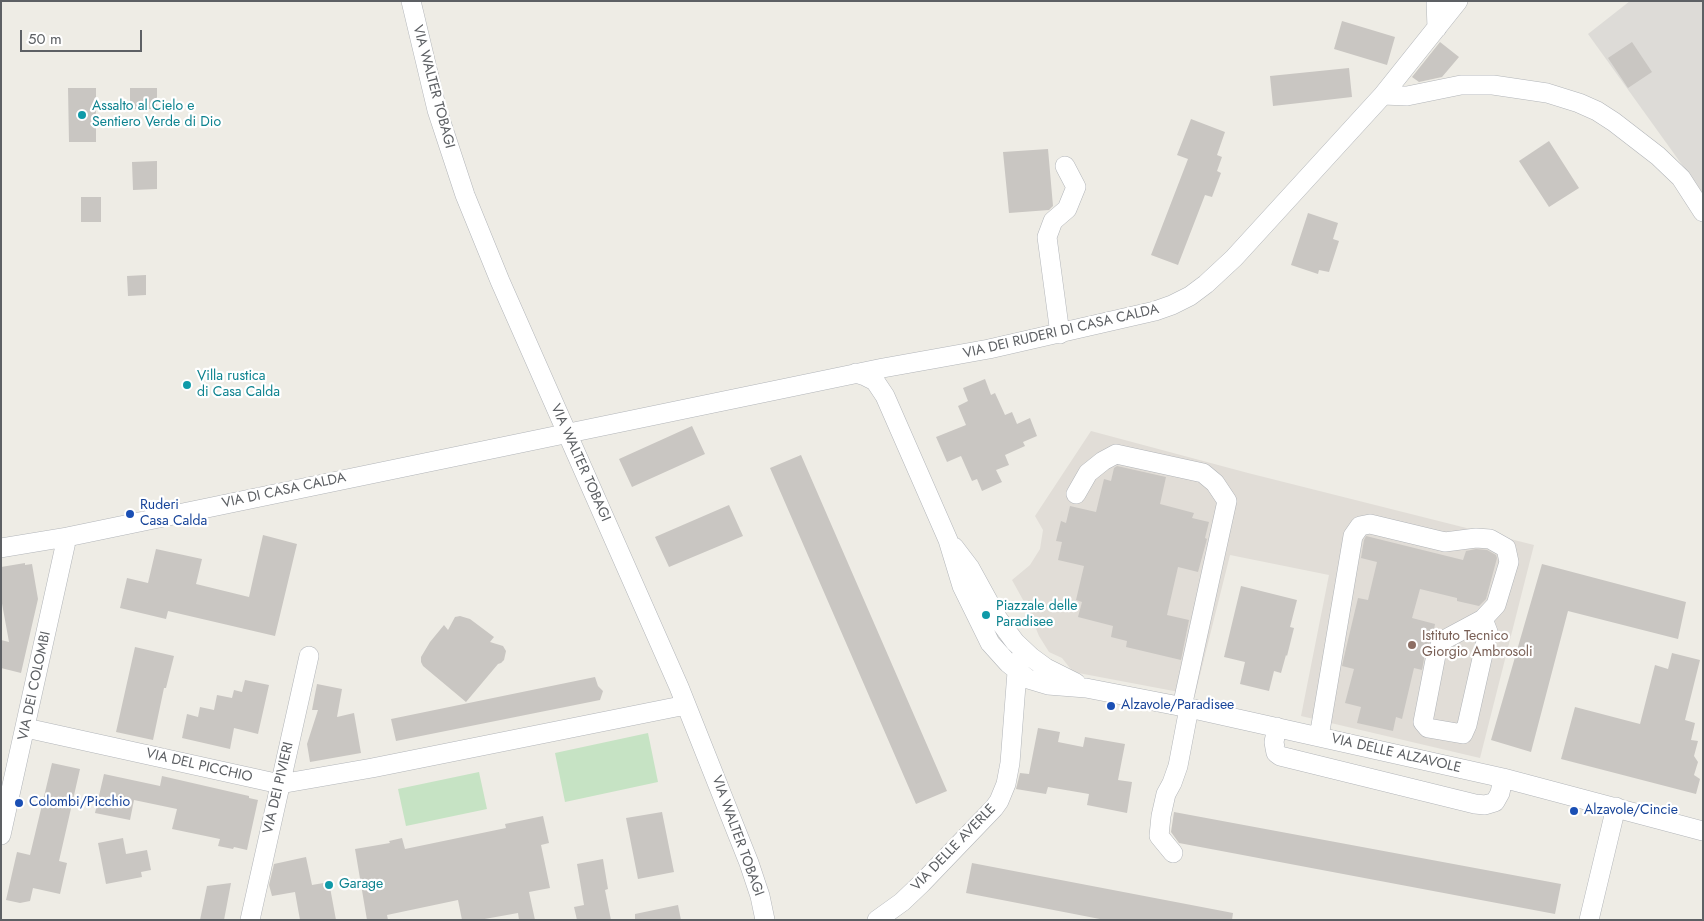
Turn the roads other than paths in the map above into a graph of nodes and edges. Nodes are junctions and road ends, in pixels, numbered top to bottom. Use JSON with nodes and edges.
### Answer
{"nodes":[{"id":1,"x":411,"y":1,"type":"edge"},
{"id":2,"x":1436,"y":1,"type":"edge"},
{"id":3,"x":1458,"y":1,"type":"edge"},
{"id":4,"x":1437,"y":28,"type":"junction"},
{"id":5,"x":1383,"y":95,"type":"junction"},
{"id":6,"x":1065,"y":166,"type":"dead end"},
{"id":7,"x":1703,"y":212,"type":"edge"},
{"id":8,"x":1060,"y":334,"type":"junction"},
{"id":9,"x":856,"y":373,"type":"junction"},
{"id":10,"x":568,"y":433,"type":"junction"},
{"id":11,"x":1076,"y":494,"type":"dead end"},
{"id":12,"x":68,"y":537,"type":"junction"},
{"id":13,"x":948,"y":540,"type":"junction"},
{"id":14,"x":1,"y":548,"type":"edge"},
{"id":15,"x":1482,"y":619,"type":"junction"},
{"id":16,"x":1023,"y":650,"type":"junction"},
{"id":17,"x":309,"y":656,"type":"dead end"},
{"id":18,"x":1018,"y":672,"type":"junction"},
{"id":19,"x":1086,"y":688,"type":"junction"},
{"id":20,"x":686,"y":705,"type":"junction"},
{"id":21,"x":1186,"y":707,"type":"junction"},
{"id":22,"x":1277,"y":727,"type":"junction"},
{"id":23,"x":26,"y":728,"type":"junction"},
{"id":24,"x":1318,"y":736,"type":"junction"},
{"id":25,"x":1503,"y":778,"type":"junction"},
{"id":26,"x":280,"y":784,"type":"junction"},
{"id":27,"x":1616,"y":808,"type":"junction"},
{"id":28,"x":1703,"y":831,"type":"edge"},
{"id":29,"x":1,"y":835,"type":"edge"},
{"id":30,"x":1173,"y":853,"type":"dead end"},
{"id":31,"x":250,"y":920,"type":"edge"},
{"id":32,"x":764,"y":920,"type":"edge"},
{"id":33,"x":876,"y":920,"type":"edge"},
{"id":34,"x":1589,"y":920,"type":"edge"}],
"edges":[{"from":1,"to":10,"type":"street","name":"VIA WALTER TOBAGI"},
{"from":2,"to":4,"type":"street"},
{"from":3,"to":4,"type":"street","name":"VIA DEI RUDERI DI CASA CALDA"},
{"from":4,"to":5,"type":"street","name":"VIA DEI RUDERI DI CASA CALDA"},
{"from":5,"to":7,"type":"street"},
{"from":5,"to":8,"type":"street","name":"VIA DEI RUDERI DI CASA CALDA"},
{"from":6,"to":8,"type":"street"},
{"from":8,"to":9,"type":"street","name":"VIA DEI RUDERI DI CASA CALDA"},
{"from":9,"to":10,"type":"street","name":"VIA DEI RUDERI DI CASA CALDA"},
{"from":9,"to":13,"type":"street"},
{"from":10,"to":12,"type":"street","name":"VIA DI CASA CALDA"},
{"from":10,"to":20,"type":"street","name":"VIA WALTER TOBAGI"},
{"from":11,"to":21,"type":"street"},
{"from":12,"to":14,"type":"street","name":"VIA DI CASA CALDA"},
{"from":12,"to":23,"type":"street","name":"VIA DEI COLOMBI"},
{"from":13,"to":16,"type":"street"},
{"from":13,"to":18,"type":"street"},
{"from":15,"to":15,"type":"street"},
{"from":15,"to":24,"type":"street"},
{"from":16,"to":18,"type":"street","name":"VIA DELLE AVERLE"},
{"from":16,"to":19,"type":"street"},
{"from":17,"to":26,"type":"street","name":"VIA DEI PIVIERI"},
{"from":18,"to":19,"type":"street"},
{"from":18,"to":33,"type":"street","name":"VIA DELLE AVERLE"},
{"from":19,"to":21,"type":"street","name":"VIA DELLE ALZAVOLE"},
{"from":20,"to":26,"type":"street","name":"VIA DEL PICCHIO"},
{"from":20,"to":32,"type":"street","name":"VIA WALTER TOBAGI"},
{"from":21,"to":22,"type":"street","name":"VIA DELLE ALZAVOLE"},
{"from":21,"to":30,"type":"street"},
{"from":22,"to":24,"type":"street","name":"VIA DELLE ALZAVOLE"},
{"from":22,"to":25,"type":"street"},
{"from":23,"to":26,"type":"street","name":"VIA DEL PICCHIO"},
{"from":23,"to":29,"type":"street","name":"VIA DEI COLOMBI"},
{"from":24,"to":25,"type":"street","name":"VIA DELLE ALZAVOLE"},
{"from":25,"to":27,"type":"street","name":"VIA DELLE ALZAVOLE"},
{"from":26,"to":31,"type":"street","name":"VIA DEI PIVIERI"},
{"from":27,"to":28,"type":"street","name":"VIA DELLE ALZAVOLE"},
{"from":27,"to":34,"type":"street"}]}
